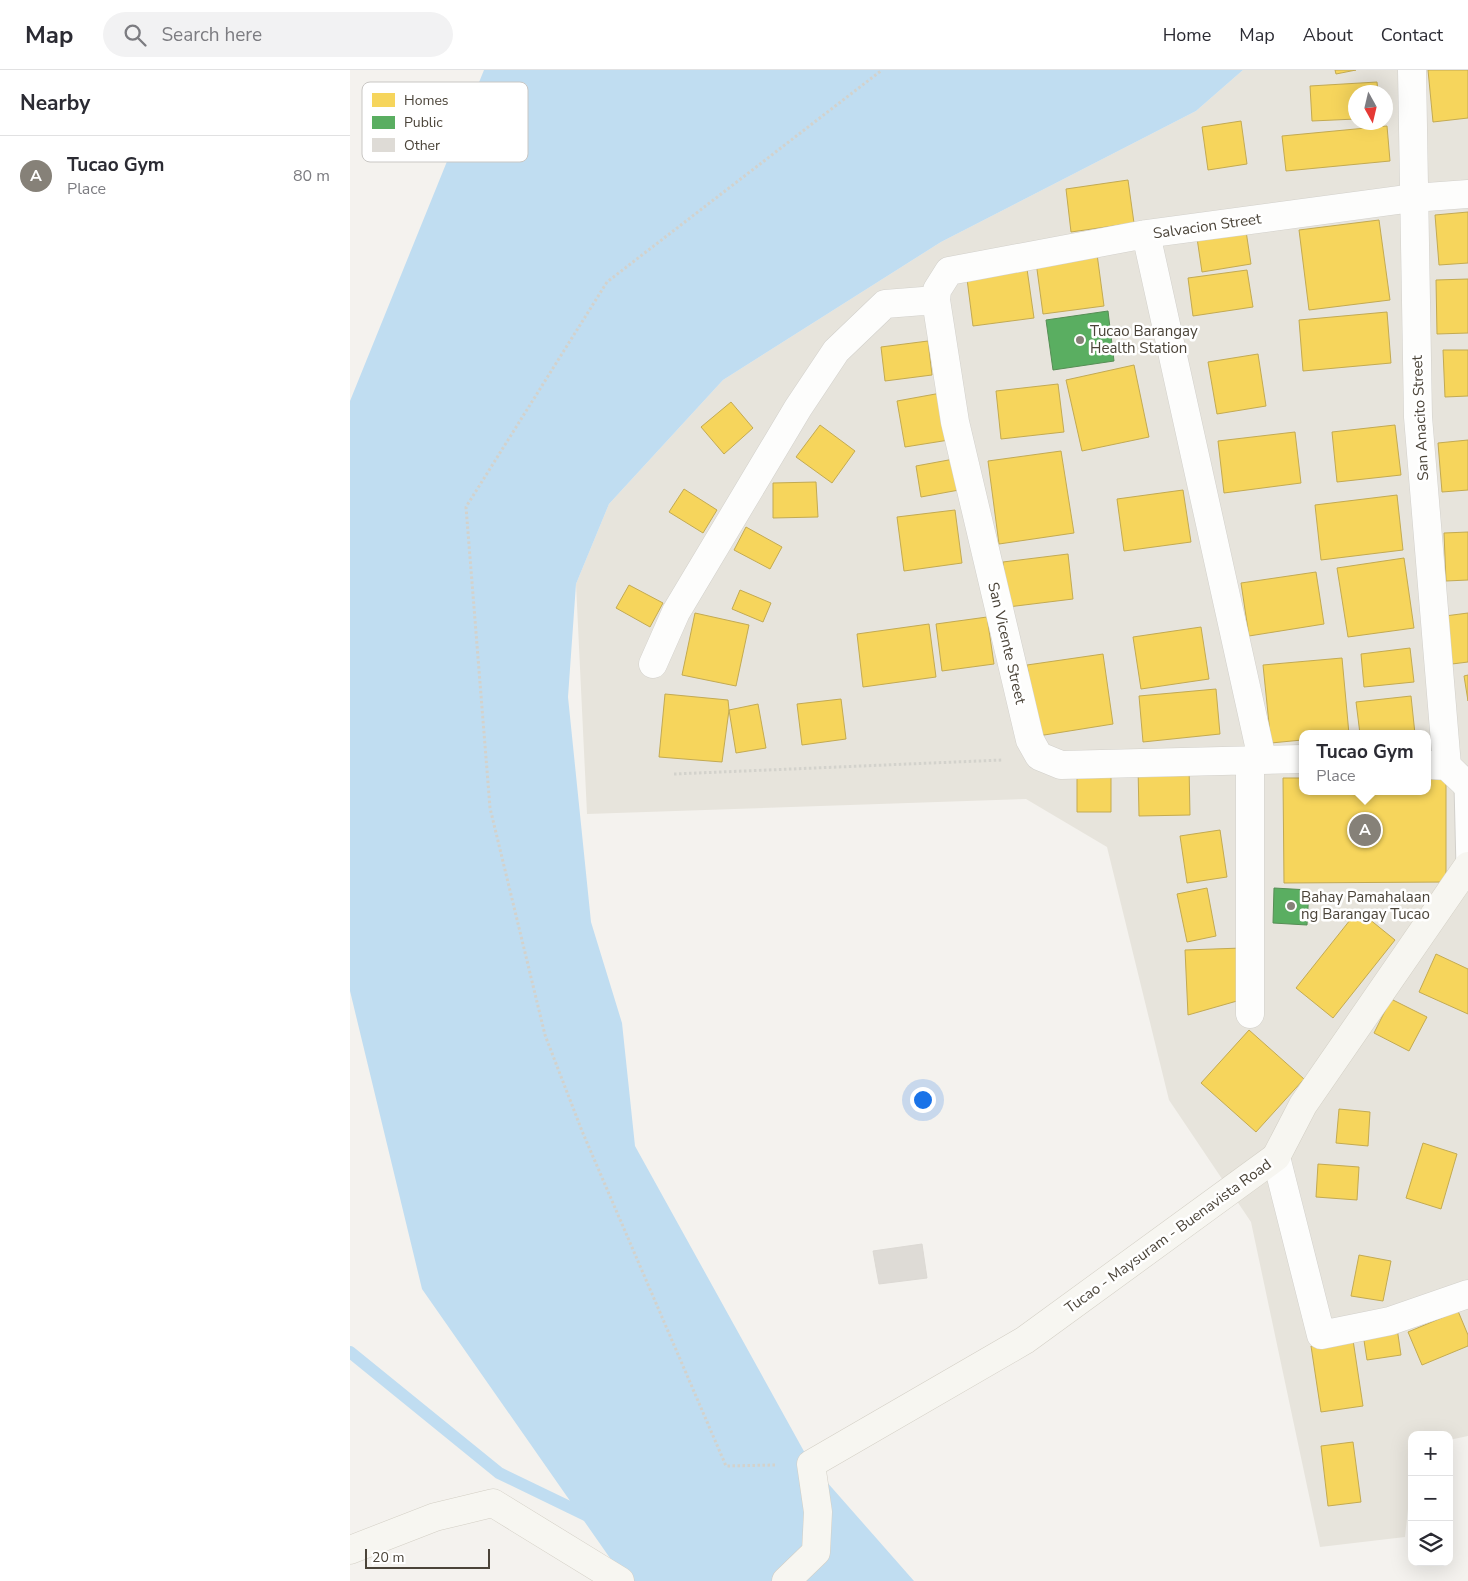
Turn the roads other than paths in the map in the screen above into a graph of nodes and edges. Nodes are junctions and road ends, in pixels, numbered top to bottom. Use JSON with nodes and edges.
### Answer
{"nodes":[{"id":1,"x":1412,"y":70,"type":"edge"},
{"id":2,"x":1468,"y":194,"type":"edge"},
{"id":3,"x":1413,"y":198,"type":"junction"},
{"id":4,"x":1146,"y":234,"type":"junction"},
{"id":5,"x":936,"y":300,"type":"junction"},
{"id":6,"x":653,"y":664,"type":"dead end"},
{"id":7,"x":1299,"y":758,"type":"edge"},
{"id":8,"x":1256,"y":759,"type":"junction"},
{"id":9,"x":1452,"y":775,"type":"edge"},
{"id":10,"x":1467,"y":867,"type":"edge"},
{"id":11,"x":1250,"y":1014,"type":"dead end"},
{"id":12,"x":1276,"y":1157,"type":"junction"},
{"id":13,"x":1468,"y":1294,"type":"edge"},
{"id":14,"x":350,"y":1550,"type":"edge"},
{"id":15,"x":620,"y":1581,"type":"edge"},
{"id":16,"x":786,"y":1581,"type":"edge"}],
"edges":[{"from":1,"to":3,"type":"street","name":"San Anacito Street"},
{"from":2,"to":3,"type":"street","name":"Salvacion Street"},
{"from":3,"to":4,"type":"street","name":"Salvacion Street"},
{"from":3,"to":9,"type":"street","name":"San Anacito Street"},
{"from":4,"to":5,"type":"street","name":"Salvacion Street"},
{"from":4,"to":8,"type":"street"},
{"from":5,"to":6,"type":"street"},
{"from":5,"to":8,"type":"street","name":"San Vicente Street"},
{"from":7,"to":8,"type":"street"},
{"from":8,"to":11,"type":"street"},
{"from":9,"to":10,"type":"lane"},
{"from":10,"to":12,"type":"street","name":"Tucao - Maysuram - Buenavista Road"},
{"from":12,"to":13,"type":"street"},
{"from":12,"to":16,"type":"street","name":"Tucao - Maysuram - Buenavista Road"},
{"from":14,"to":15,"type":"street"}]}
